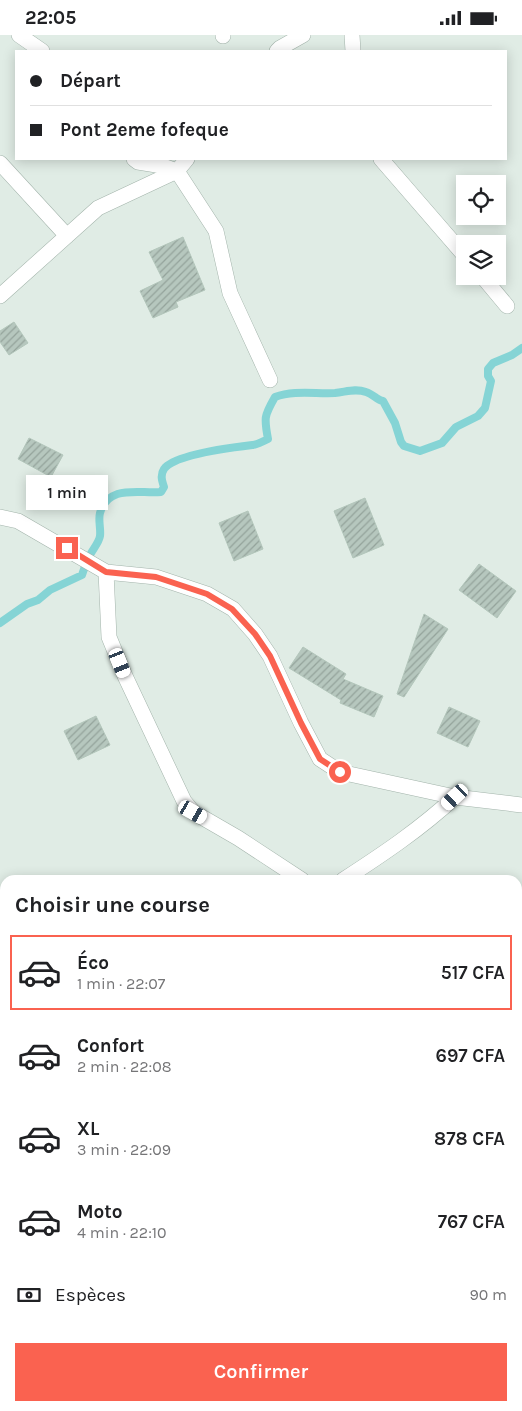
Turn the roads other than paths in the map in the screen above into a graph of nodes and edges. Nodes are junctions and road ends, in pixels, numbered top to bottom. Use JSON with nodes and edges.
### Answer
{"nodes":[{"id":1,"x":19,"y":35,"type":"edge"},
{"id":2,"x":303,"y":35,"type":"edge"},
{"id":3,"x":352,"y":35,"type":"edge"},
{"id":4,"x":41,"y":50,"type":"edge"},
{"id":5,"x":278,"y":50,"type":"edge"},
{"id":6,"x":353,"y":50,"type":"edge"},
{"id":7,"x":135,"y":160,"type":"edge"},
{"id":8,"x":186,"y":160,"type":"edge"},
{"id":9,"x":382,"y":160,"type":"edge"},
{"id":10,"x":0,"y":163,"type":"edge"},
{"id":11,"x":177,"y":171,"type":"junction"},
{"id":12,"x":67,"y":236,"type":"junction"},
{"id":13,"x":456,"y":246,"type":"edge"},
{"id":14,"x":490,"y":285,"type":"edge"},
{"id":15,"x":0,"y":296,"type":"edge"},
{"id":16,"x":507,"y":306,"type":"dead end"},
{"id":17,"x":270,"y":380,"type":"dead end"},
{"id":18,"x":0,"y":517,"type":"edge"},
{"id":19,"x":106,"y":572,"type":"junction"},
{"id":20,"x":455,"y":797,"type":"junction"},
{"id":21,"x":522,"y":805,"type":"edge"},
{"id":22,"x":294,"y":875,"type":"edge"},
{"id":23,"x":351,"y":875,"type":"edge"}],
"edges":[{"from":1,"to":4,"type":"street"},
{"from":2,"to":5,"type":"street"},
{"from":3,"to":6,"type":"street"},
{"from":7,"to":11,"type":"street"},
{"from":8,"to":11,"type":"street"},
{"from":9,"to":13,"type":"street"},
{"from":10,"to":12,"type":"street"},
{"from":11,"to":12,"type":"street"},
{"from":11,"to":17,"type":"street"},
{"from":12,"to":15,"type":"street"},
{"from":14,"to":16,"type":"street"},
{"from":18,"to":19,"type":"street"},
{"from":19,"to":20,"type":"street"},
{"from":19,"to":22,"type":"street"},
{"from":20,"to":21,"type":"street"},
{"from":20,"to":23,"type":"street"}]}
